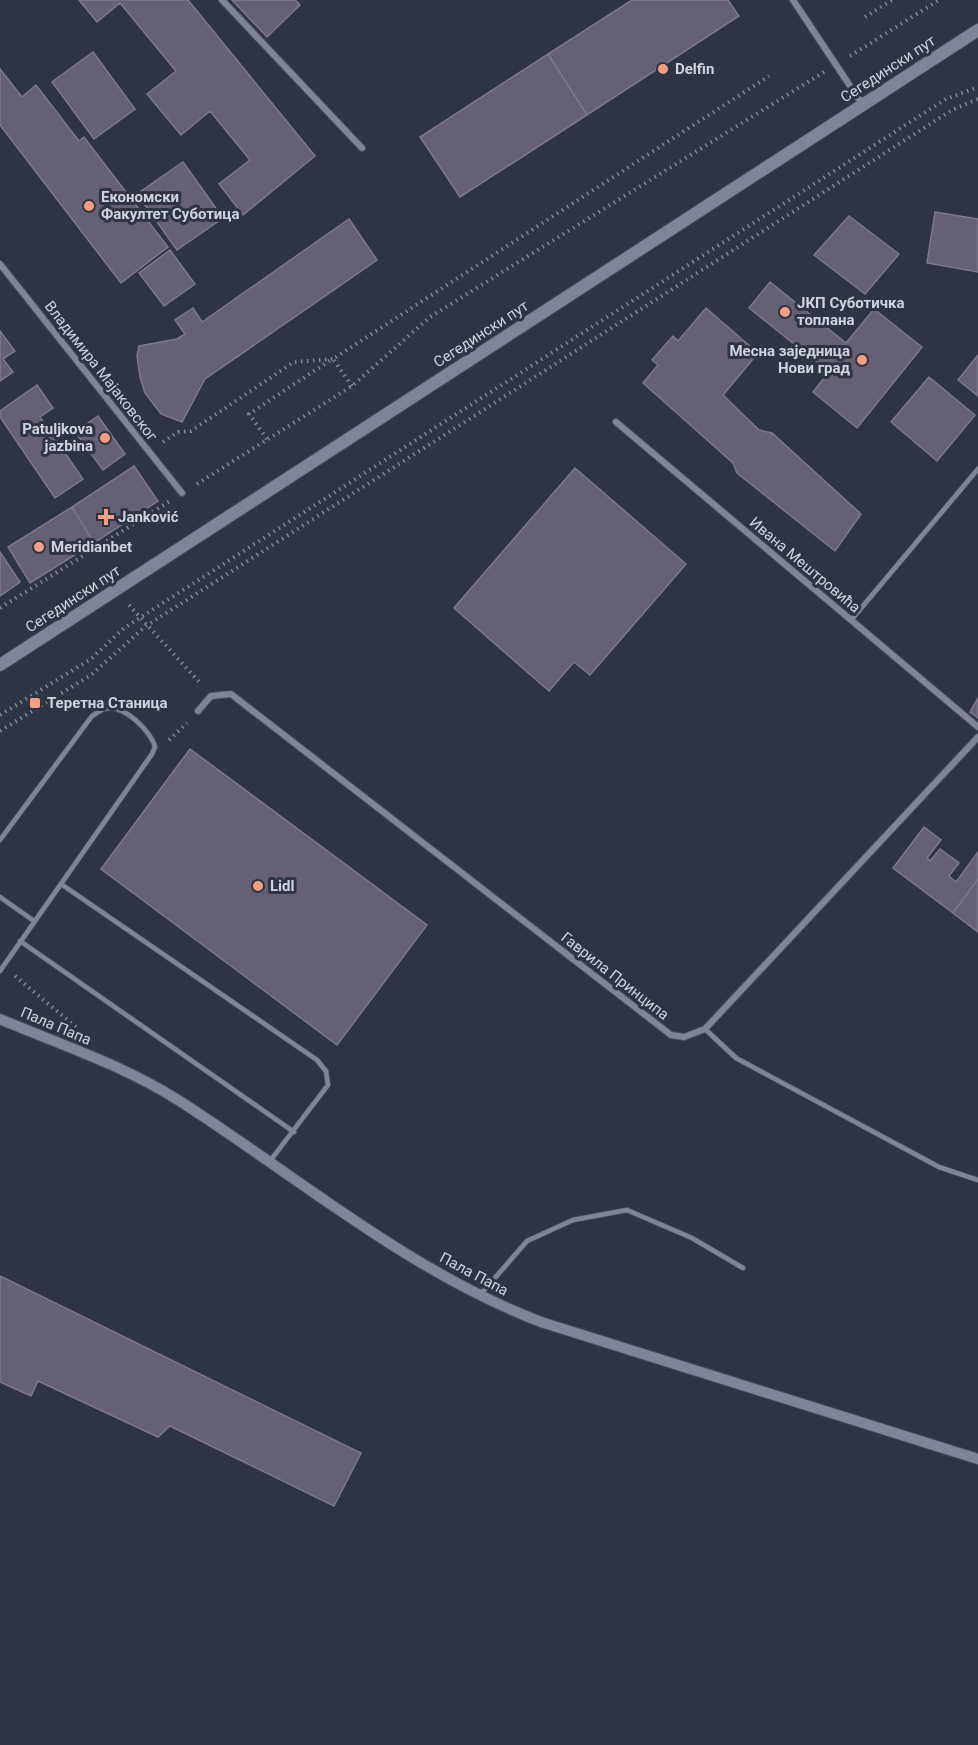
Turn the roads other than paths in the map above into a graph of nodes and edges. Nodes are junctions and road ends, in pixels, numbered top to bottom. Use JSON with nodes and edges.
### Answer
{"nodes":[{"id":1,"x":222,"y":0,"type":"edge"},
{"id":2,"x":793,"y":0,"type":"edge"},
{"id":3,"x":978,"y":30,"type":"edge"},
{"id":4,"x":862,"y":104,"type":"junction"},
{"id":5,"x":362,"y":147,"type":"dead end"},
{"id":6,"x":0,"y":264,"type":"edge"},
{"id":7,"x":616,"y":422,"type":"dead end"},
{"id":8,"x":978,"y":469,"type":"edge"},
{"id":9,"x":182,"y":493,"type":"road end"},
{"id":10,"x":852,"y":619,"type":"junction"},
{"id":11,"x":0,"y":665,"type":"edge"},
{"id":12,"x":198,"y":711,"type":"road end"},
{"id":13,"x":978,"y":727,"type":"edge"},
{"id":14,"x":978,"y":736,"type":"edge"},
{"id":15,"x":0,"y":840,"type":"edge"},
{"id":16,"x":61,"y":884,"type":"junction"},
{"id":17,"x":0,"y":897,"type":"edge"},
{"id":18,"x":34,"y":921,"type":"junction"},
{"id":19,"x":20,"y":941,"type":"junction"},
{"id":20,"x":1,"y":969,"type":"edge"},
{"id":21,"x":0,"y":1018,"type":"edge"},
{"id":22,"x":705,"y":1029,"type":"junction"},
{"id":23,"x":294,"y":1132,"type":"junction"},
{"id":24,"x":269,"y":1162,"type":"junction"},
{"id":25,"x":978,"y":1180,"type":"edge"},
{"id":26,"x":743,"y":1268,"type":"dead end"},
{"id":27,"x":480,"y":1296,"type":"junction"},
{"id":28,"x":978,"y":1459,"type":"edge"}],
"edges":[{"from":1,"to":5,"type":"street"},
{"from":2,"to":4,"type":"street"},
{"from":3,"to":4,"type":"main road","name":"Сегедински пут"},
{"from":4,"to":11,"type":"main road","name":"Сегедински пут"},
{"from":6,"to":9,"type":"street","name":"Владимира Мајаковског"},
{"from":7,"to":10,"type":"street","name":"Ивана Мештровића"},
{"from":8,"to":10,"type":"lane"},
{"from":10,"to":13,"type":"street","name":"Ивана Мештровића"},
{"from":12,"to":22,"type":"street","name":"Гаврила Принципа"},
{"from":14,"to":22,"type":"street"},
{"from":15,"to":16,"type":"lane"},
{"from":16,"to":18,"type":"lane"},
{"from":16,"to":23,"type":"lane"},
{"from":17,"to":18,"type":"lane"},
{"from":18,"to":19,"type":"lane"},
{"from":19,"to":20,"type":"lane"},
{"from":19,"to":23,"type":"lane"},
{"from":21,"to":24,"type":"street","name":"Пала Папа"},
{"from":22,"to":25,"type":"lane"},
{"from":23,"to":24,"type":"lane"},
{"from":24,"to":27,"type":"street","name":"Пала Папа"},
{"from":26,"to":27,"type":"lane"},
{"from":27,"to":28,"type":"street","name":"Пала Папа"}]}
